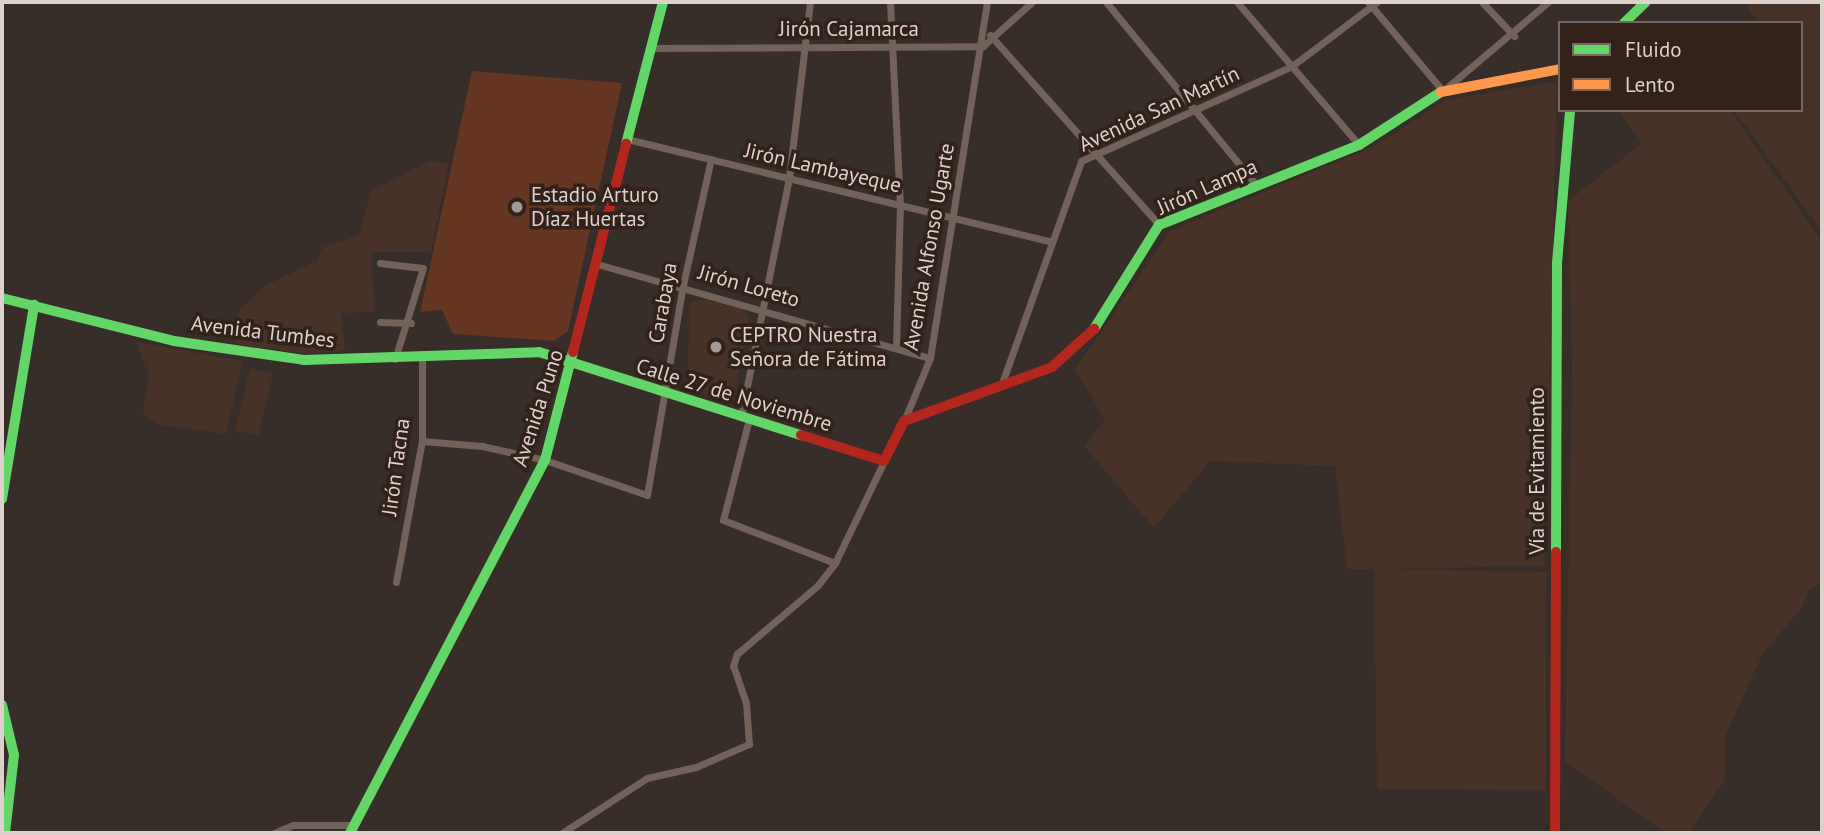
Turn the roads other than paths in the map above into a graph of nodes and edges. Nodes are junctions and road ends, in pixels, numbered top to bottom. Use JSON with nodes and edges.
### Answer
{"nodes":[{"id":1,"x":663,"y":2,"type":"edge"},
{"id":2,"x":810,"y":2,"type":"edge"},
{"id":3,"x":890,"y":2,"type":"edge"},
{"id":4,"x":987,"y":2,"type":"edge"},
{"id":5,"x":1031,"y":2,"type":"edge"},
{"id":6,"x":1106,"y":2,"type":"edge"},
{"id":7,"x":1237,"y":2,"type":"edge"},
{"id":8,"x":1482,"y":2,"type":"edge"},
{"id":9,"x":1548,"y":2,"type":"edge"},
{"id":10,"x":1647,"y":2,"type":"edge"},
{"id":11,"x":1373,"y":3,"type":"edge"},
{"id":12,"x":1626,"y":21,"type":"edge"},
{"id":13,"x":985,"y":28,"type":"junction"},
{"id":14,"x":1514,"y":36,"type":"junction"},
{"id":15,"x":993,"y":38,"type":"junction"},
{"id":16,"x":892,"y":46,"type":"junction"},
{"id":17,"x":983,"y":46,"type":"junction"},
{"id":18,"x":805,"y":47,"type":"junction"},
{"id":19,"x":650,"y":48,"type":"junction"},
{"id":20,"x":1292,"y":66,"type":"junction"},
{"id":21,"x":1558,"y":69,"type":"edge"},
{"id":22,"x":1443,"y":91,"type":"junction"},
{"id":23,"x":1194,"y":110,"type":"junction"},
{"id":24,"x":1570,"y":112,"type":"edge"},
{"id":25,"x":627,"y":139,"type":"junction"},
{"id":26,"x":1359,"y":145,"type":"junction"},
{"id":27,"x":1096,"y":153,"type":"junction"},
{"id":28,"x":711,"y":159,"type":"junction"},
{"id":29,"x":789,"y":178,"type":"junction"},
{"id":30,"x":1257,"y":186,"type":"junction"},
{"id":31,"x":900,"y":204,"type":"junction"},
{"id":32,"x":955,"y":217,"type":"junction"},
{"id":33,"x":1160,"y":225,"type":"junction"},
{"id":34,"x":1052,"y":242,"type":"junction"},
{"id":35,"x":380,"y":263,"type":"dead end"},
{"id":36,"x":597,"y":264,"type":"junction"},
{"id":37,"x":683,"y":285,"type":"junction"},
{"id":38,"x":2,"y":298,"type":"edge"},
{"id":39,"x":34,"y":306,"type":"junction"},
{"id":40,"x":763,"y":308,"type":"junction"},
{"id":41,"x":380,"y":322,"type":"dead end"},
{"id":42,"x":411,"y":323,"type":"junction"},
{"id":43,"x":896,"y":348,"type":"junction"},
{"id":44,"x":422,"y":357,"type":"junction"},
{"id":45,"x":930,"y":358,"type":"junction"},
{"id":46,"x":395,"y":359,"type":"junction"},
{"id":47,"x":574,"y":364,"type":"junction"},
{"id":48,"x":1001,"y":386,"type":"junction"},
{"id":49,"x":667,"y":395,"type":"junction"},
{"id":50,"x":745,"y":418,"type":"junction"},
{"id":51,"x":904,"y":421,"type":"junction"},
{"id":52,"x":422,"y":441,"type":"junction"},
{"id":53,"x":545,"y":460,"type":"junction"},
{"id":54,"x":884,"y":461,"type":"junction"},
{"id":55,"x":2,"y":499,"type":"edge"},
{"id":56,"x":835,"y":563,"type":"junction"},
{"id":57,"x":396,"y":582,"type":"dead end"},
{"id":58,"x":2,"y":705,"type":"edge"},
{"id":59,"x":351,"y":829,"type":"edge"},
{"id":60,"x":5,"y":833,"type":"edge"},
{"id":61,"x":274,"y":833,"type":"edge"},
{"id":62,"x":562,"y":833,"type":"edge"},
{"id":63,"x":1555,"y":833,"type":"edge"}],
"edges":[{"from":1,"to":19,"type":"main road","name":"Avenida Puno"},
{"from":2,"to":18,"type":"street"},
{"from":3,"to":16,"type":"street"},
{"from":4,"to":13,"type":"street","name":"Avenida Alfonso Ugarte"},
{"from":5,"to":15,"type":"street"},
{"from":6,"to":23,"type":"street"},
{"from":7,"to":20,"type":"street"},
{"from":8,"to":14,"type":"street"},
{"from":9,"to":14,"type":"street","name":"Jirón Lampa"},
{"from":10,"to":12,"type":"main road"},
{"from":11,"to":20,"type":"street","name":"Avenida San Martín"},
{"from":11,"to":22,"type":"street"},
{"from":13,"to":15,"type":"street"},
{"from":13,"to":17,"type":"street","name":"Avenida Alfonso Ugarte"},
{"from":14,"to":22,"type":"street","name":"Jirón Lampa"},
{"from":15,"to":17,"type":"street"},
{"from":15,"to":27,"type":"street"},
{"from":16,"to":17,"type":"street","name":"Jirón Cajamarca"},
{"from":16,"to":18,"type":"street","name":"Jirón Cajamarca"},
{"from":16,"to":31,"type":"street"},
{"from":17,"to":32,"type":"street","name":"Avenida Alfonso Ugarte"},
{"from":18,"to":19,"type":"street","name":"Jirón Cajamarca"},
{"from":18,"to":29,"type":"street"},
{"from":19,"to":25,"type":"main road","name":"Avenida Puno"},
{"from":20,"to":23,"type":"street","name":"Avenida San Martín"},
{"from":20,"to":26,"type":"street"},
{"from":21,"to":22,"type":"main road"},
{"from":22,"to":26,"type":"main road","name":"Jirón Lampa"},
{"from":23,"to":27,"type":"street","name":"Avenida San Martín"},
{"from":23,"to":30,"type":"street"},
{"from":24,"to":63,"type":"main road","name":"Vía de Evitamiento"},
{"from":25,"to":28,"type":"street","name":"Jirón Lambayeque"},
{"from":25,"to":36,"type":"main road","name":"Avenida Puno"},
{"from":26,"to":30,"type":"main road","name":"Jirón Lampa"},
{"from":27,"to":33,"type":"street"},
{"from":27,"to":34,"type":"street","name":"Avenida San Martín"},
{"from":28,"to":29,"type":"street","name":"Jirón Lambayeque"},
{"from":28,"to":37,"type":"street","name":"Carabaya"},
{"from":29,"to":31,"type":"street","name":"Jirón Lambayeque"},
{"from":29,"to":40,"type":"street"},
{"from":30,"to":33,"type":"main road","name":"Jirón Lampa"},
{"from":31,"to":32,"type":"street","name":"Jirón Lambayeque"},
{"from":31,"to":43,"type":"street"},
{"from":32,"to":34,"type":"street","name":"Jirón Lambayeque"},
{"from":32,"to":45,"type":"street","name":"Avenida Alfonso Ugarte"},
{"from":33,"to":48,"type":"main road","name":"Jirón Lampa"},
{"from":34,"to":48,"type":"street","name":"Avenida San Martín"},
{"from":35,"to":42,"type":"street"},
{"from":36,"to":37,"type":"street","name":"Jirón Loreto"},
{"from":36,"to":47,"type":"main road","name":"Avenida Puno"},
{"from":37,"to":40,"type":"street","name":"Jirón Loreto"},
{"from":37,"to":49,"type":"street","name":"Carabaya"},
{"from":38,"to":39,"type":"main road"},
{"from":39,"to":46,"type":"main road","name":"Avenida Tumbes"},
{"from":39,"to":55,"type":"main road"},
{"from":40,"to":43,"type":"street","name":"Jirón Loreto"},
{"from":40,"to":50,"type":"street"},
{"from":41,"to":42,"type":"street"},
{"from":42,"to":46,"type":"street"},
{"from":43,"to":45,"type":"street","name":"Jirón Loreto"},
{"from":44,"to":46,"type":"main road","name":"Avenida Tumbes"},
{"from":44,"to":47,"type":"main road","name":"Avenida Tumbes"},
{"from":44,"to":52,"type":"street","name":"Jirón Tacna"},
{"from":45,"to":51,"type":"street","name":"Avenida Alfonso Ugarte"},
{"from":47,"to":49,"type":"main road","name":"Calle 27 de Noviembre"},
{"from":47,"to":53,"type":"main road","name":"Avenida Puno"},
{"from":48,"to":51,"type":"main road","name":"Jirón Lampa"},
{"from":49,"to":50,"type":"main road","name":"Calle 27 de Noviembre"},
{"from":49,"to":53,"type":"street","name":"Carabaya"},
{"from":50,"to":54,"type":"main road","name":"Calle 27 de Noviembre"},
{"from":50,"to":56,"type":"street"},
{"from":51,"to":54,"type":"main road","name":"Avenida Alfonso Ugarte"},
{"from":52,"to":53,"type":"street"},
{"from":52,"to":57,"type":"street","name":"Jirón Tacna"},
{"from":53,"to":59,"type":"main road","name":"Avenida Puno"},
{"from":54,"to":56,"type":"street","name":"Avenida Alfonso Ugarte"},
{"from":56,"to":62,"type":"street","name":"Avenida Alfonso Ugarte"},
{"from":58,"to":60,"type":"main road"},
{"from":59,"to":61,"type":"street"}]}
